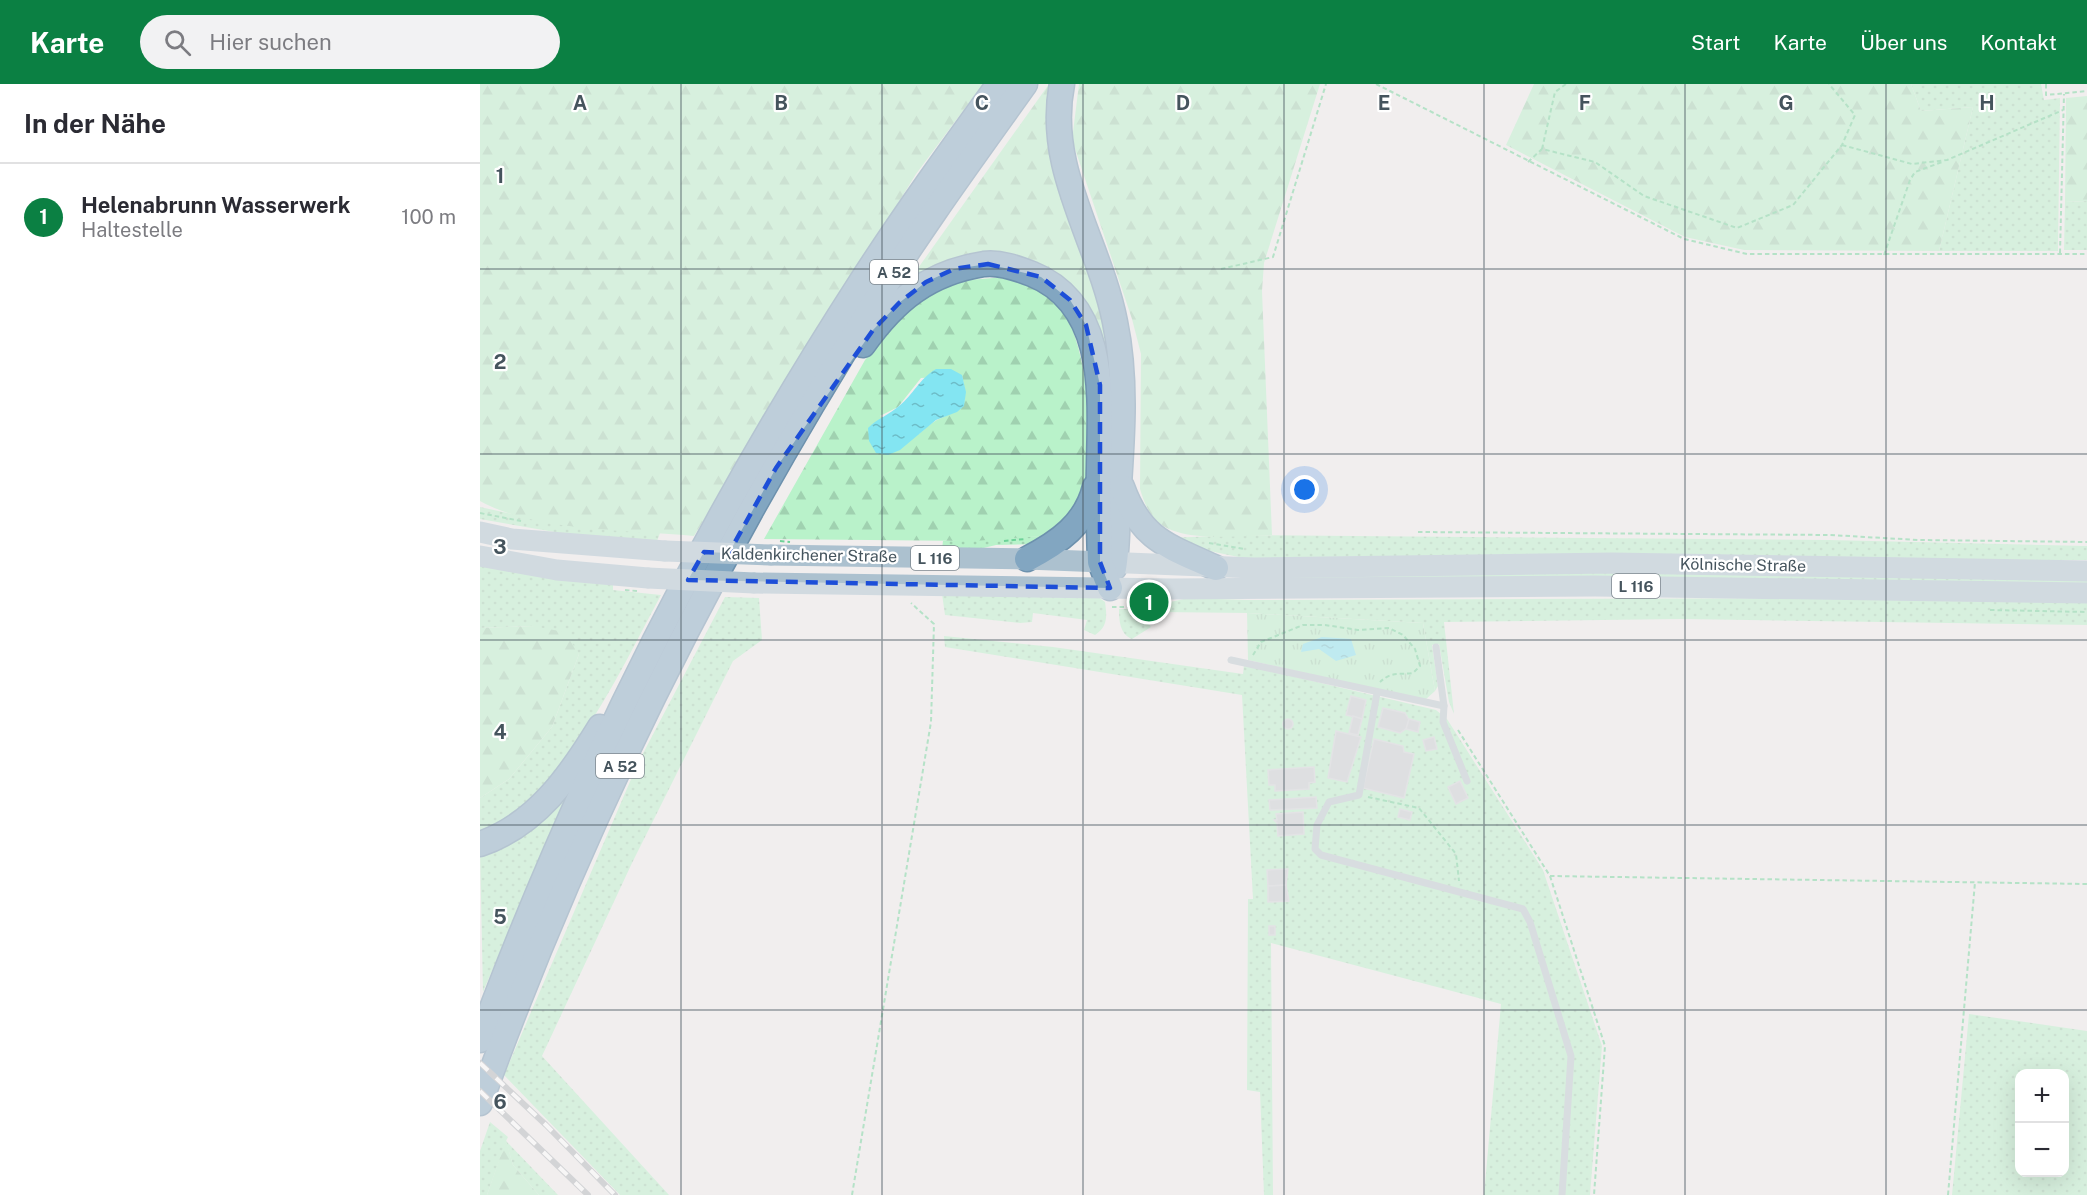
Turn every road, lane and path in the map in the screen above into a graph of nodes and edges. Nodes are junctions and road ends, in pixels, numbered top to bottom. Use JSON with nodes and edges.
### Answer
{"nodes":[{"id":1,"x":999,"y":84,"type":"edge"},
{"id":2,"x":1025,"y":84,"type":"edge"},
{"id":3,"x":1062,"y":84,"type":"edge"},
{"id":4,"x":1326,"y":84,"type":"edge"},
{"id":5,"x":1376,"y":84,"type":"edge"},
{"id":6,"x":1566,"y":84,"type":"edge"},
{"id":7,"x":1829,"y":84,"type":"edge"},
{"id":8,"x":2046,"y":84,"type":"edge"},
{"id":9,"x":2087,"y":91,"type":"edge"},
{"id":10,"x":2064,"y":94,"type":"junction"},
{"id":11,"x":2063,"y":110,"type":"junction"},
{"id":12,"x":1842,"y":145,"type":"junction"},
{"id":13,"x":1542,"y":149,"type":"junction"},
{"id":14,"x":1947,"y":160,"type":"junction"},
{"id":15,"x":1528,"y":162,"type":"junction"},
{"id":16,"x":2060,"y":254,"type":"junction"},
{"id":17,"x":2087,"y":254,"type":"edge"},
{"id":18,"x":1884,"y":255,"type":"junction"},
{"id":19,"x":1221,"y":269,"type":"dead end"},
{"id":20,"x":776,"y":468,"type":"junction"},
{"id":21,"x":1109,"y":471,"type":"junction"},
{"id":22,"x":480,"y":532,"type":"edge"},
{"id":23,"x":1418,"y":532,"type":"dead end"},
{"id":24,"x":2087,"y":542,"type":"edge"},
{"id":25,"x":480,"y":556,"type":"edge"},
{"id":26,"x":1027,"y":559,"type":"junction"},
{"id":27,"x":1107,"y":563,"type":"junction"},
{"id":28,"x":1216,"y":568,"type":"junction"},
{"id":29,"x":2087,"y":571,"type":"edge"},
{"id":30,"x":1248,"y":578,"type":"junction"},
{"id":31,"x":2087,"y":593,"type":"edge"},
{"id":32,"x":1111,"y":598,"type":"junction"},
{"id":33,"x":906,"y":599,"type":"dead end"},
{"id":34,"x":675,"y":605,"type":"junction"},
{"id":35,"x":1166,"y":606,"type":"dead end"},
{"id":36,"x":1980,"y":610,"type":"dead end"},
{"id":37,"x":2087,"y":612,"type":"edge"},
{"id":38,"x":1436,"y":647,"type":"dead end"},
{"id":39,"x":1231,"y":660,"type":"dead end"},
{"id":40,"x":1250,"y":663,"type":"junction"},
{"id":41,"x":1377,"y":693,"type":"junction"},
{"id":42,"x":1444,"y":706,"type":"junction"},
{"id":43,"x":1467,"y":781,"type":"dead end"},
{"id":44,"x":1359,"y":795,"type":"junction"},
{"id":45,"x":480,"y":844,"type":"edge"},
{"id":46,"x":1550,"y":876,"type":"junction"},
{"id":47,"x":1975,"y":882,"type":"junction"},
{"id":48,"x":2087,"y":884,"type":"edge"},
{"id":49,"x":1461,"y":893,"type":"junction"},
{"id":50,"x":480,"y":1040,"type":"edge"},
{"id":51,"x":480,"y":1103,"type":"edge"},
{"id":52,"x":852,"y":1195,"type":"edge"},
{"id":53,"x":1562,"y":1195,"type":"edge"},
{"id":54,"x":1594,"y":1195,"type":"edge"},
{"id":55,"x":1948,"y":1195,"type":"edge"}],
"edges":[{"from":1,"to":34,"type":"highway","number":"A 52"},
{"from":2,"to":20,"type":"highway","number":"A 52"},
{"from":3,"to":21,"type":"highway"},
{"from":4,"to":19,"type":"path"},
{"from":5,"to":15,"type":"path"},
{"from":6,"to":13,"type":"path"},
{"from":7,"to":12,"type":"path"},
{"from":8,"to":10,"type":"path"},
{"from":9,"to":10,"type":"path"},
{"from":10,"to":11,"type":"path"},
{"from":11,"to":14,"type":"path"},
{"from":11,"to":16,"type":"path"},
{"from":12,"to":13,"type":"path"},
{"from":12,"to":14,"type":"path"},
{"from":13,"to":15,"type":"path"},
{"from":14,"to":18,"type":"path"},
{"from":15,"to":18,"type":"path"},
{"from":16,"to":17,"type":"path"},
{"from":16,"to":18,"type":"path"},
{"from":20,"to":21,"type":"highway"},
{"from":20,"to":51,"type":"highway","number":"A 52"},
{"from":21,"to":26,"type":"highway"},
{"from":21,"to":27,"type":"highway"},
{"from":21,"to":28,"type":"highway"},
{"from":22,"to":26,"type":"main road","name":"Kaldenkirchener Straße","number":"L 116","bridge":true},
{"from":23,"to":24,"type":"path"},
{"from":25,"to":32,"type":"main road","name":"Kaldenkirchener Straße","number":"L 116","bridge":true},
{"from":26,"to":27,"type":"main road","name":"Kaldenkirchener Straße","number":"L 116"},
{"from":27,"to":28,"type":"main road","name":"Kaldenkirchener Straße","number":"L 116"},
{"from":27,"to":32,"type":"highway"},
{"from":28,"to":30,"type":"main road","name":"Kaldenkirchener Straße","number":"L 116"},
{"from":29,"to":30,"type":"main road","name":"Kölnische Straße","number":"L 116"},
{"from":30,"to":31,"type":"main road","name":"Kölnische Straße","number":"L 116"},
{"from":30,"to":32,"type":"main road","name":"Kaldenkirchener Straße","number":"L 116"},
{"from":32,"to":35,"type":"path"},
{"from":33,"to":52,"type":"path"},
{"from":34,"to":45,"type":"highway"},
{"from":34,"to":50,"type":"highway","number":"A 52"},
{"from":36,"to":37,"type":"path"},
{"from":38,"to":42,"type":"lane"},
{"from":39,"to":40,"type":"lane"},
{"from":40,"to":41,"type":"lane"},
{"from":40,"to":41,"type":"path"},
{"from":41,"to":42,"type":"lane"},
{"from":41,"to":44,"type":"lane"},
{"from":42,"to":43,"type":"lane"},
{"from":42,"to":46,"type":"path"},
{"from":44,"to":49,"type":"path"},
{"from":44,"to":49,"type":"lane"},
{"from":46,"to":47,"type":"path"},
{"from":46,"to":54,"type":"path"},
{"from":47,"to":48,"type":"path"},
{"from":47,"to":55,"type":"path"},
{"from":49,"to":53,"type":"lane"}]}
